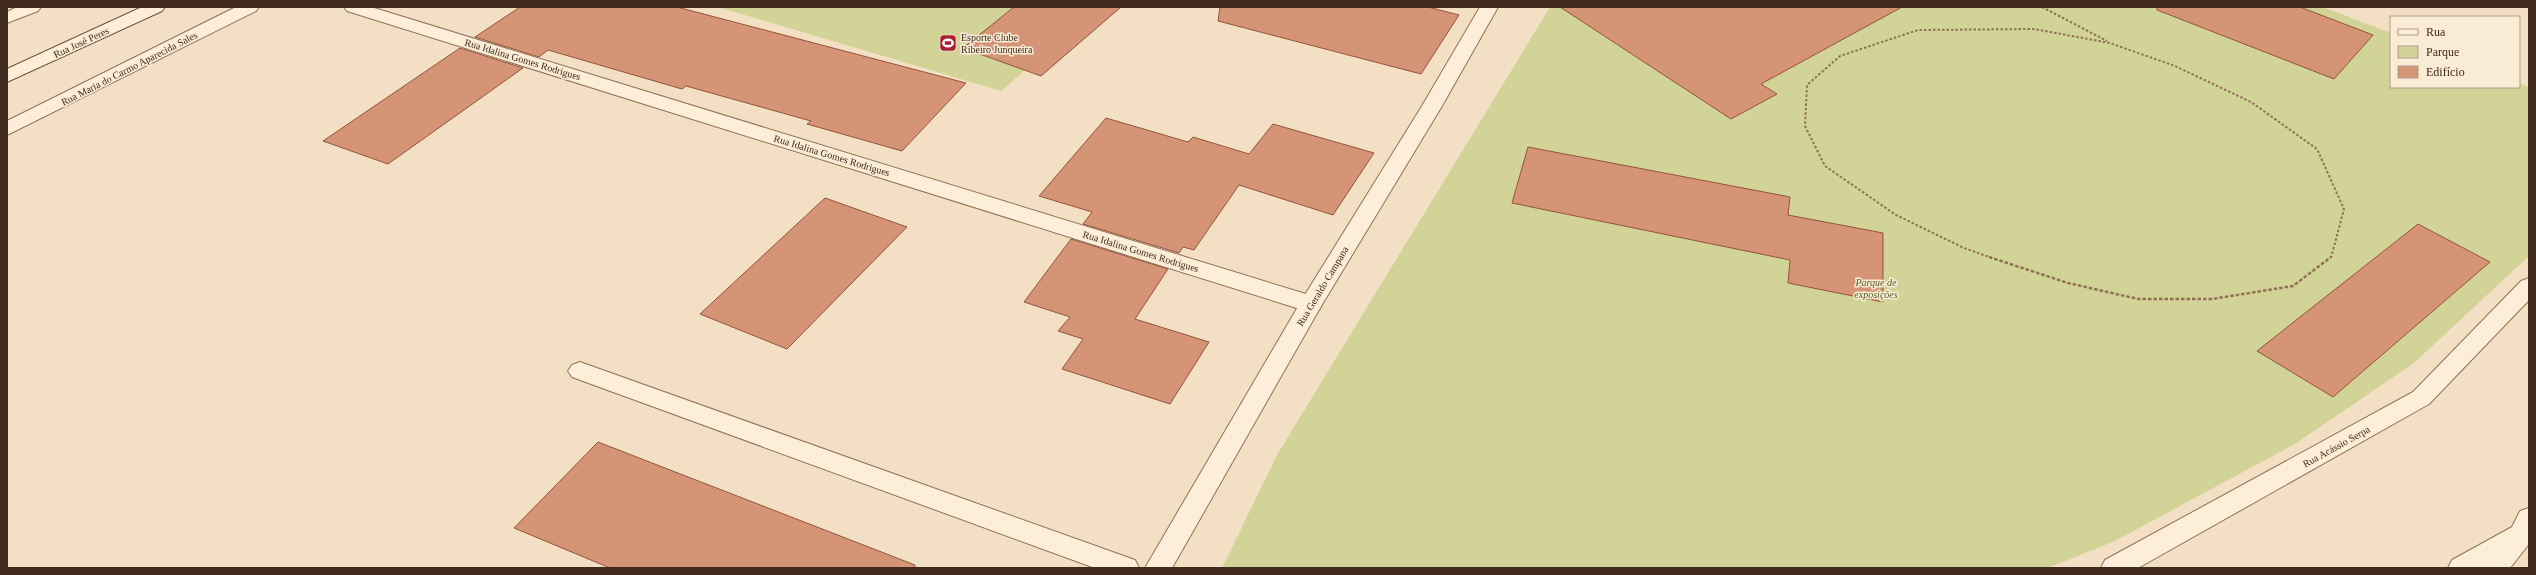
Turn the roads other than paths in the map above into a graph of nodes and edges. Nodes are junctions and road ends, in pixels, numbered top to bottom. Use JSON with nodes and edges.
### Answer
{"nodes":[{"id":1,"x":32,"y":7,"type":"edge"},
{"id":2,"x":156,"y":7,"type":"edge"},
{"id":3,"x":250,"y":7,"type":"edge"},
{"id":4,"x":353,"y":7,"type":"edge"},
{"id":5,"x":1489,"y":7,"type":"edge"},
{"id":6,"x":7,"y":18,"type":"edge"},
{"id":7,"x":7,"y":76,"type":"edge"},
{"id":8,"x":7,"y":129,"type":"edge"},
{"id":9,"x":2529,"y":286,"type":"edge"},
{"id":10,"x":1311,"y":304,"type":"junction"},
{"id":11,"x":580,"y":371,"type":"dead end"},
{"id":12,"x":2525,"y":527,"type":"edge"},
{"id":13,"x":1126,"y":568,"type":"edge"},
{"id":14,"x":1158,"y":568,"type":"edge"},
{"id":15,"x":2114,"y":568,"type":"edge"},
{"id":16,"x":2461,"y":568,"type":"edge"},
{"id":17,"x":2494,"y":568,"type":"edge"}],
"edges":[{"from":1,"to":6,"type":"street"},
{"from":2,"to":7,"type":"street","name":"Rua José Peres"},
{"from":3,"to":8,"type":"street","name":"Rua Maria do Carmo Aparecida Sales"},
{"from":4,"to":10,"type":"street","name":"Rua Idalina Gomes Rodrigues"},
{"from":5,"to":10,"type":"street","name":"Rua Geraldo Campana"},
{"from":9,"to":15,"type":"street","name":"Rua Acássio Serpa"},
{"from":10,"to":14,"type":"street","name":"Rua Geraldo Campana"},
{"from":11,"to":13,"type":"street"},
{"from":12,"to":16,"type":"street"},
{"from":12,"to":17,"type":"street"}]}
